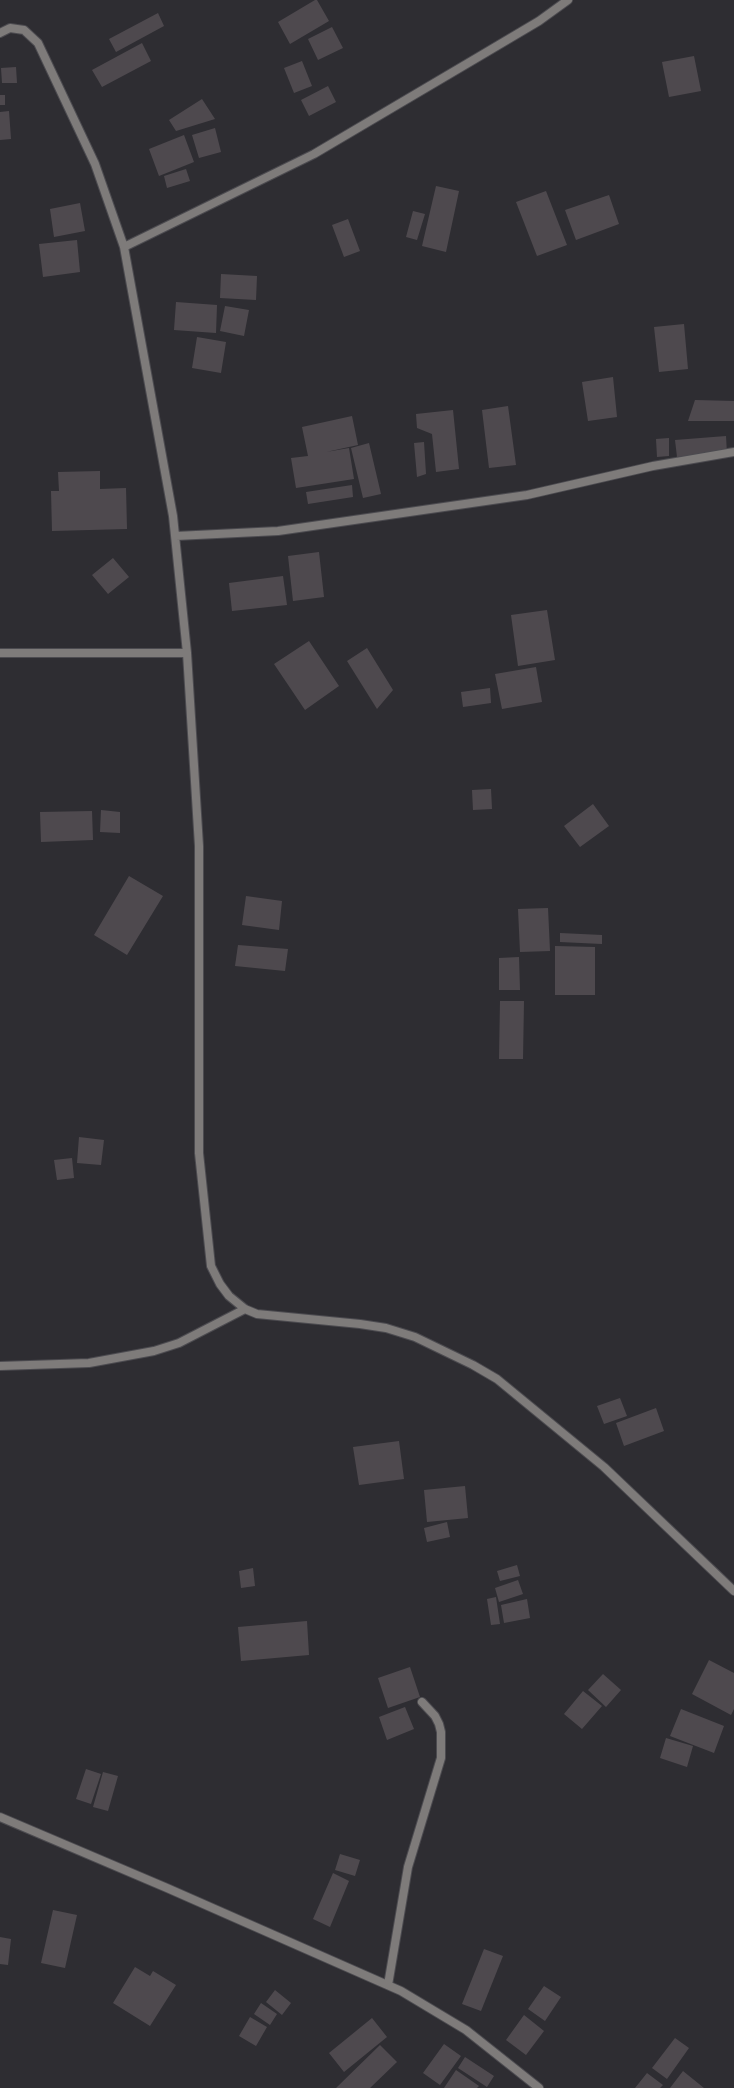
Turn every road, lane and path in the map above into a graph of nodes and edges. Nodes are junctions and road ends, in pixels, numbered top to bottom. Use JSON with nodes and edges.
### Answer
{"nodes":[{"id":1,"x":568,"y":0,"type":"edge"},
{"id":2,"x":0,"y":33,"type":"edge"},
{"id":3,"x":124,"y":247,"type":"junction"},
{"id":4,"x":734,"y":452,"type":"edge"},
{"id":5,"x":176,"y":536,"type":"junction"},
{"id":6,"x":0,"y":653,"type":"edge"},
{"id":7,"x":187,"y":653,"type":"junction"},
{"id":8,"x":245,"y":1309,"type":"junction"},
{"id":9,"x":0,"y":1366,"type":"edge"},
{"id":10,"x":734,"y":1591,"type":"edge"},
{"id":11,"x":422,"y":1702,"type":"dead end"},
{"id":12,"x":0,"y":1817,"type":"edge"},
{"id":13,"x":388,"y":1986,"type":"junction"},
{"id":14,"x":539,"y":2088,"type":"edge"}],
"edges":[{"from":1,"to":3,"type":"street"},
{"from":2,"to":3,"type":"street"},
{"from":3,"to":5,"type":"street"},
{"from":4,"to":5,"type":"street"},
{"from":5,"to":7,"type":"street"},
{"from":6,"to":7,"type":"street"},
{"from":7,"to":8,"type":"street"},
{"from":8,"to":9,"type":"street"},
{"from":8,"to":10,"type":"street"},
{"from":11,"to":13,"type":"street"},
{"from":12,"to":13,"type":"street"},
{"from":13,"to":14,"type":"street"}]}
